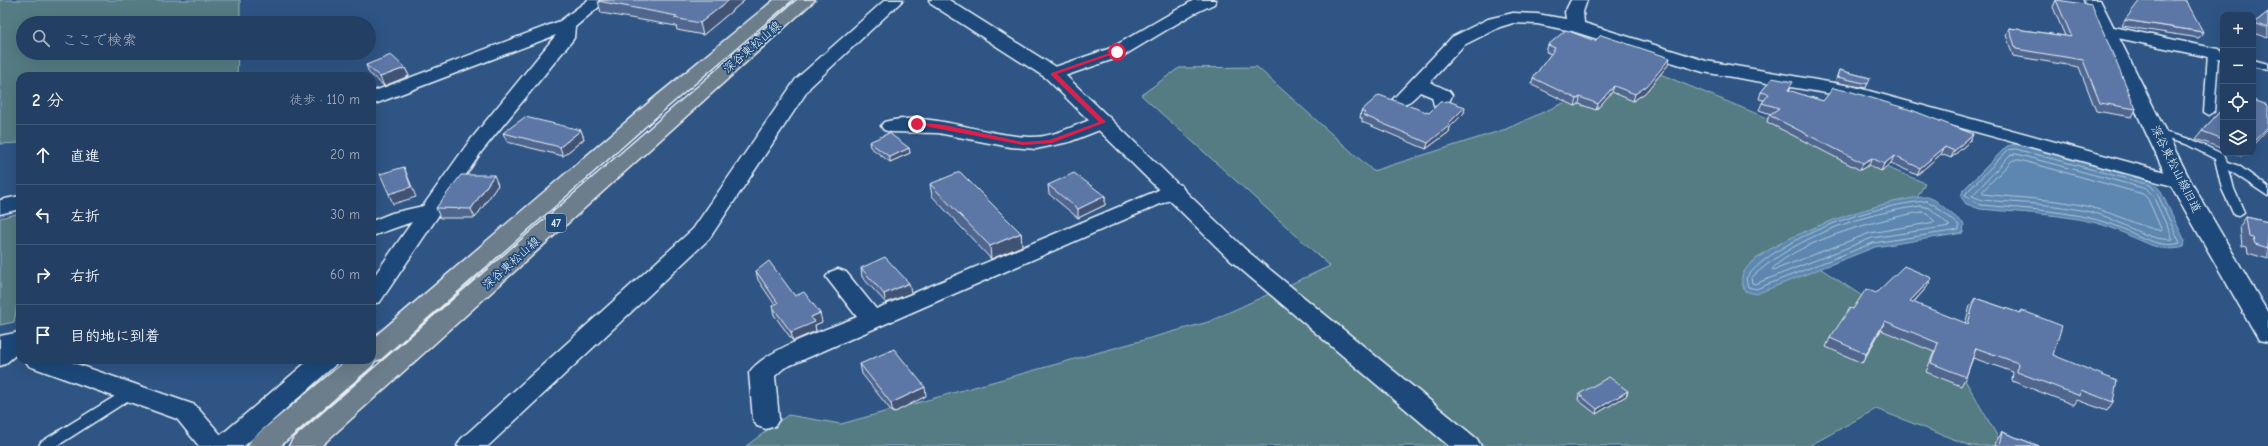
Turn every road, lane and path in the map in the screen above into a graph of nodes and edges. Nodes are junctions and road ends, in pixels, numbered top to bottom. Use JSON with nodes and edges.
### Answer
{"nodes":[{"id":1,"x":599,"y":0,"type":"edge"},
{"id":2,"x":784,"y":0,"type":"edge"},
{"id":3,"x":808,"y":0,"type":"edge"},
{"id":4,"x":895,"y":0,"type":"edge"},
{"id":5,"x":938,"y":0,"type":"edge"},
{"id":6,"x":1208,"y":0,"type":"edge"},
{"id":7,"x":1579,"y":0,"type":"edge"},
{"id":8,"x":2092,"y":0,"type":"edge"},
{"id":9,"x":566,"y":25,"type":"junction"},
{"id":10,"x":1575,"y":26,"type":"junction"},
{"id":11,"x":2109,"y":31,"type":"junction"},
{"id":12,"x":2218,"y":54,"type":"edge"},
{"id":13,"x":2256,"y":64,"type":"edge"},
{"id":14,"x":2268,"y":67,"type":"edge"},
{"id":15,"x":1053,"y":74,"type":"junction"},
{"id":16,"x":1419,"y":84,"type":"junction"},
{"id":17,"x":376,"y":96,"type":"edge"},
{"id":18,"x":1404,"y":99,"type":"dead end"},
{"id":19,"x":1441,"y":101,"type":"edge"},
{"id":20,"x":2209,"y":112,"type":"dead end"},
{"id":21,"x":1103,"y":122,"type":"junction"},
{"id":22,"x":892,"y":126,"type":"dead end"},
{"id":23,"x":2156,"y":133,"type":"junction"},
{"id":24,"x":2222,"y":164,"type":"junction"},
{"id":25,"x":2180,"y":182,"type":"junction"},
{"id":26,"x":1173,"y":190,"type":"junction"},
{"id":27,"x":2268,"y":193,"type":"edge"},
{"id":28,"x":16,"y":203,"type":"edge"},
{"id":29,"x":0,"y":207,"type":"edge"},
{"id":30,"x":429,"y":211,"type":"junction"},
{"id":31,"x":2238,"y":212,"type":"dead end"},
{"id":32,"x":376,"y":227,"type":"edge"},
{"id":33,"x":838,"y":277,"type":"dead end"},
{"id":34,"x":376,"y":290,"type":"edge"},
{"id":35,"x":872,"y":320,"type":"junction"},
{"id":36,"x":2268,"y":334,"type":"edge"},
{"id":37,"x":376,"y":350,"type":"edge"},
{"id":38,"x":50,"y":364,"type":"edge"},
{"id":39,"x":320,"y":364,"type":"edge"},
{"id":40,"x":358,"y":364,"type":"edge"},
{"id":41,"x":130,"y":392,"type":"junction"},
{"id":42,"x":766,"y":419,"type":"dead end"},
{"id":43,"x":46,"y":446,"type":"edge"},
{"id":44,"x":214,"y":446,"type":"edge"},
{"id":45,"x":226,"y":446,"type":"edge"},
{"id":46,"x":262,"y":446,"type":"edge"},
{"id":47,"x":303,"y":446,"type":"edge"},
{"id":48,"x":471,"y":446,"type":"edge"},
{"id":49,"x":1466,"y":446,"type":"edge"}],
"edges":[{"from":1,"to":9,"type":"street"},
{"from":2,"to":37,"type":"main road","name":"深谷東松山線","number":"47"},
{"from":3,"to":47,"type":"main road","name":"深谷東松山線","number":"47"},
{"from":4,"to":48,"type":"street"},
{"from":5,"to":15,"type":"street"},
{"from":6,"to":15,"type":"street"},
{"from":7,"to":10,"type":"street"},
{"from":8,"to":11,"type":"street","name":"深谷東松山線旧道"},
{"from":9,"to":17,"type":"street"},
{"from":9,"to":30,"type":"street"},
{"from":10,"to":16,"type":"street"},
{"from":10,"to":25,"type":"street"},
{"from":11,"to":12,"type":"street"},
{"from":11,"to":23,"type":"street","name":"深谷東松山線旧道"},
{"from":12,"to":20,"type":"lane"},
{"from":13,"to":14,"type":"lane"},
{"from":15,"to":21,"type":"street"},
{"from":16,"to":18,"type":"street"},
{"from":16,"to":19,"type":"street"},
{"from":21,"to":22,"type":"street"},
{"from":21,"to":26,"type":"street"},
{"from":23,"to":24,"type":"lane"},
{"from":23,"to":25,"type":"street","name":"深谷東松山線旧道"},
{"from":24,"to":27,"type":"lane"},
{"from":24,"to":31,"type":"lane"},
{"from":25,"to":36,"type":"street","name":"深谷東松山線旧道"},
{"from":26,"to":35,"type":"street"},
{"from":26,"to":49,"type":"street"},
{"from":28,"to":29,"type":"street"},
{"from":30,"to":32,"type":"street"},
{"from":30,"to":34,"type":"street"},
{"from":33,"to":35,"type":"street"},
{"from":35,"to":42,"type":"street"},
{"from":38,"to":41,"type":"street"},
{"from":39,"to":45,"type":"street"},
{"from":40,"to":46,"type":"main road"},
{"from":41,"to":43,"type":"lane"},
{"from":41,"to":44,"type":"street"}]}
